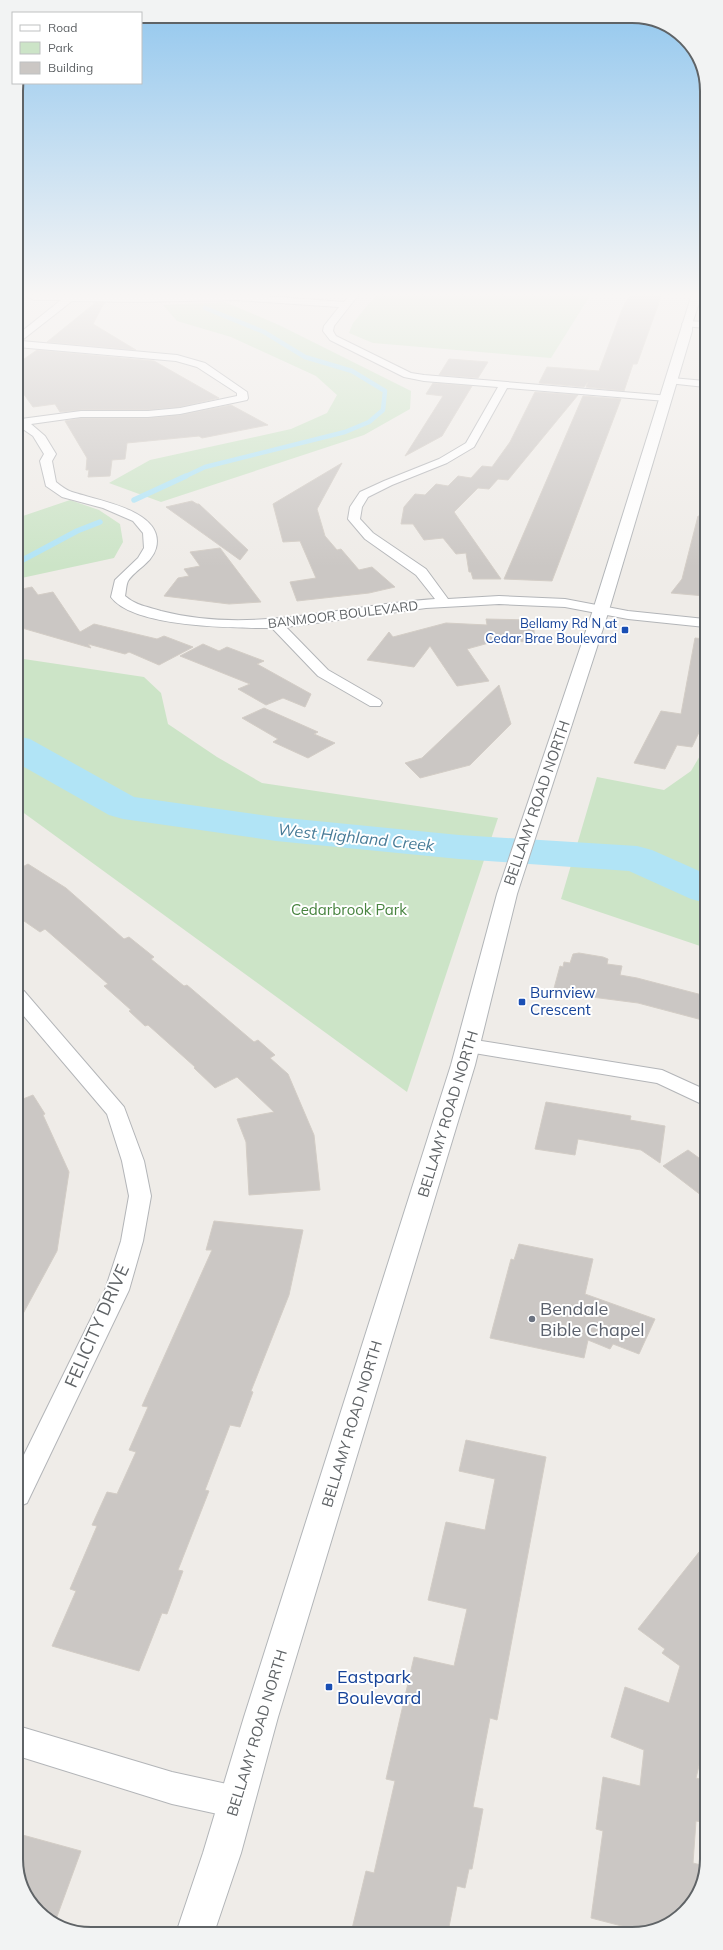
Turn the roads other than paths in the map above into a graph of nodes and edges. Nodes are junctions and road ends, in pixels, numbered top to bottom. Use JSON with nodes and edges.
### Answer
{"nodes":[{"id":1,"x":231,"y":385,"type":"edge"},
{"id":2,"x":504,"y":385,"type":"joint"},
{"id":3,"x":671,"y":385,"type":"edge"},
{"id":4,"x":666,"y":398,"type":"junction"},
{"id":5,"x":23,"y":421,"type":"edge"},
{"id":6,"x":23,"y":425,"type":"edge"},
{"id":7,"x":444,"y":603,"type":"junction"},
{"id":8,"x":601,"y":610,"type":"junction"},
{"id":9,"x":700,"y":622,"type":"edge"},
{"id":10,"x":276,"y":624,"type":"junction"},
{"id":11,"x":374,"y":703,"type":"dead end"},
{"id":12,"x":23,"y":1002,"type":"edge"},
{"id":13,"x":469,"y":1046,"type":"junction"},
{"id":14,"x":700,"y":1096,"type":"edge"},
{"id":15,"x":23,"y":1485,"type":"edge"},
{"id":16,"x":23,"y":1743,"type":"edge"},
{"id":17,"x":236,"y":1802,"type":"junction"},
{"id":18,"x":197,"y":1927,"type":"edge"}],
"edges":[{"from":1,"to":5,"type":"street"},
{"from":2,"to":4,"type":"street"},
{"from":2,"to":7,"type":"street"},
{"from":3,"to":4,"type":"street","name":"BELLAMY ROAD NORTH"},
{"from":4,"to":8,"type":"street","name":"BELLAMY ROAD NORTH"},
{"from":6,"to":10,"type":"street","name":"BANMOOR BOULEVARD"},
{"from":7,"to":8,"type":"street","name":"BANMOOR BOULEVARD"},
{"from":7,"to":10,"type":"street","name":"BANMOOR BOULEVARD"},
{"from":8,"to":9,"type":"street","name":"BANMOOR BOULEVARD"},
{"from":8,"to":13,"type":"street","name":"BELLAMY ROAD NORTH"},
{"from":10,"to":11,"type":"street"},
{"from":12,"to":15,"type":"street","name":"FELICITY DRIVE"},
{"from":13,"to":14,"type":"street"},
{"from":13,"to":17,"type":"street","name":"BELLAMY ROAD NORTH"},
{"from":16,"to":17,"type":"street"},
{"from":17,"to":18,"type":"street","name":"BELLAMY ROAD NORTH"}]}
